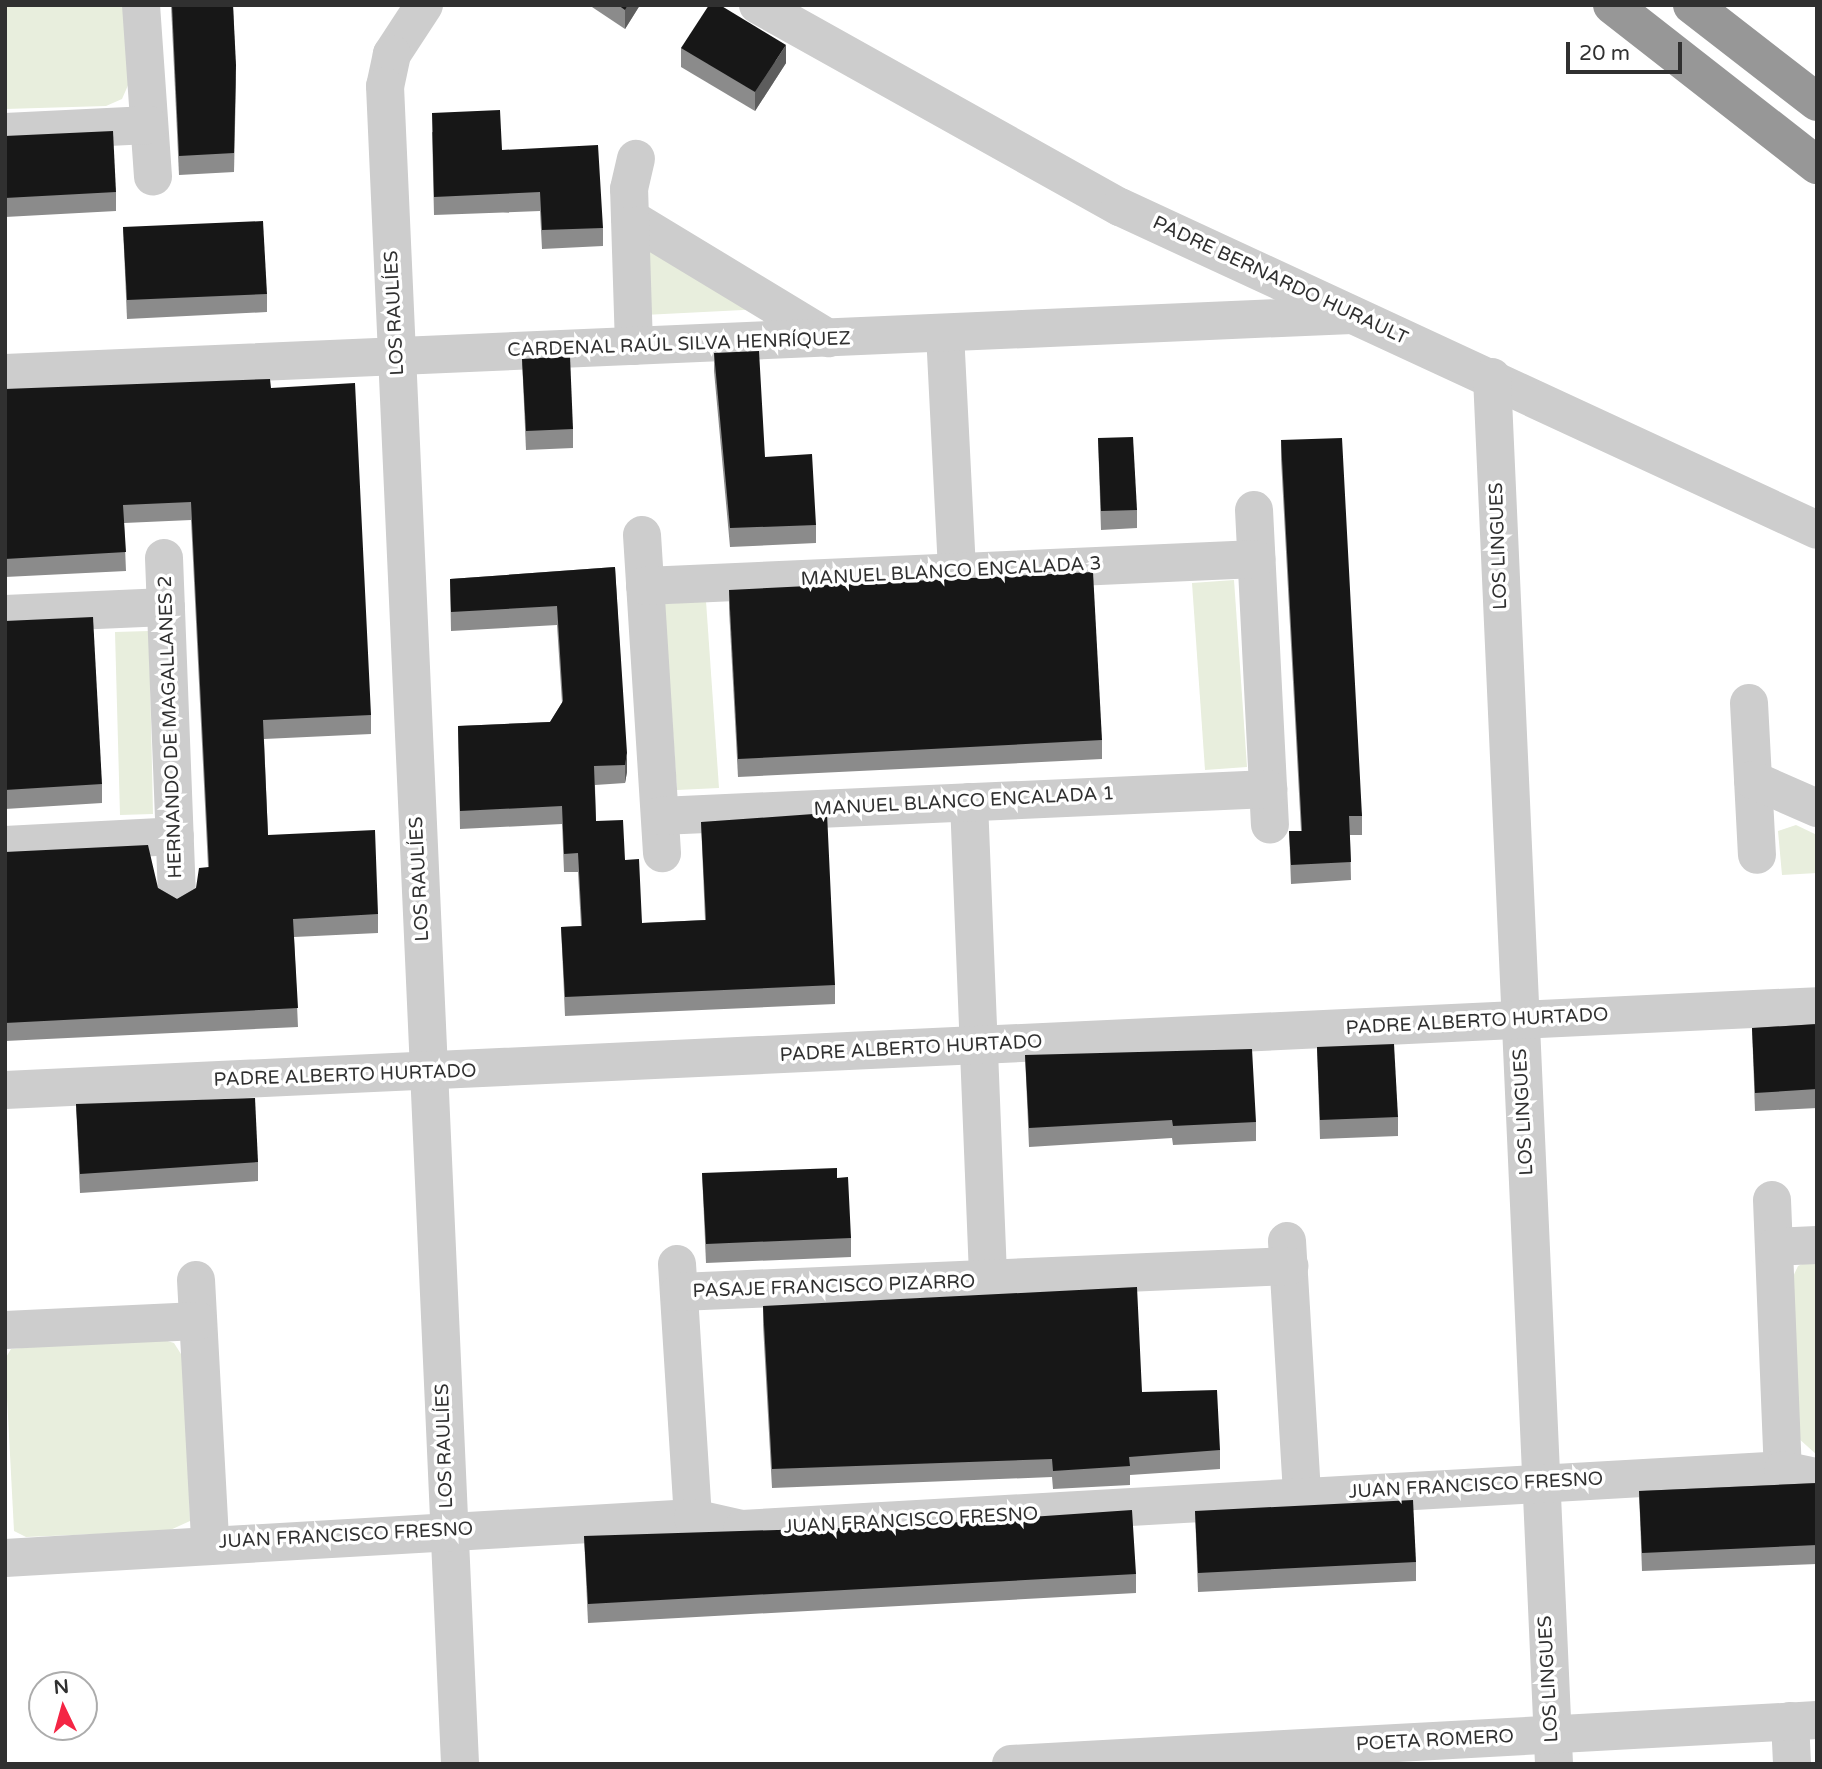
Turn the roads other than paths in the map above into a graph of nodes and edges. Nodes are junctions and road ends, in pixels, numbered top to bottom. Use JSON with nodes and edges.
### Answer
{"nodes":[{"id":1,"x":141,"y":5,"type":"edge"},
{"id":2,"x":424,"y":5,"type":"edge"},
{"id":3,"x":758,"y":5,"type":"edge"},
{"id":4,"x":1612,"y":5,"type":"edge"},
{"id":5,"x":1692,"y":5,"type":"edge"},
{"id":6,"x":1817,"y":102,"type":"edge"},
{"id":7,"x":149,"y":125,"type":"junction"},
{"id":8,"x":5,"y":132,"type":"edge"},
{"id":9,"x":636,"y":159,"type":"dead end"},
{"id":10,"x":1817,"y":165,"type":"edge"},
{"id":11,"x":153,"y":177,"type":"dead end"},
{"id":12,"x":630,"y":218,"type":"junction"},
{"id":13,"x":1352,"y":316,"type":"junction"},
{"id":14,"x":945,"y":333,"type":"junction"},
{"id":15,"x":828,"y":338,"type":"junction"},
{"id":16,"x":634,"y":346,"type":"junction"},
{"id":17,"x":397,"y":357,"type":"junction"},
{"id":18,"x":5,"y":373,"type":"edge"},
{"id":19,"x":1492,"y":377,"type":"junction"},
{"id":20,"x":1254,"y":510,"type":"dead end"},
{"id":21,"x":1817,"y":530,"type":"edge"},
{"id":22,"x":642,"y":536,"type":"dead end"},
{"id":23,"x":164,"y":558,"type":"dead end"},
{"id":24,"x":1256,"y":559,"type":"junction"},
{"id":25,"x":957,"y":572,"type":"junction"},
{"id":26,"x":645,"y":586,"type":"junction"},
{"id":27,"x":166,"y":607,"type":"junction"},
{"id":28,"x":5,"y":614,"type":"edge"},
{"id":29,"x":1749,"y":703,"type":"dead end"},
{"id":30,"x":1754,"y":780,"type":"junction"},
{"id":31,"x":969,"y":802,"type":"junction"},
{"id":32,"x":1817,"y":808,"type":"edge"},
{"id":33,"x":660,"y":816,"type":"junction"},
{"id":34,"x":175,"y":836,"type":"junction"},
{"id":35,"x":5,"y":845,"type":"edge"},
{"id":36,"x":662,"y":853,"type":"dead end"},
{"id":37,"x":1757,"y":855,"type":"dead end"},
{"id":38,"x":177,"y":897,"type":"edge"},
{"id":39,"x":1817,"y":1006,"type":"edge"},
{"id":40,"x":1520,"y":1020,"type":"junction"},
{"id":41,"x":979,"y":1046,"type":"junction"},
{"id":42,"x":429,"y":1073,"type":"junction"},
{"id":43,"x":5,"y":1090,"type":"edge"},
{"id":44,"x":1772,"y":1200,"type":"dead end"},
{"id":45,"x":1817,"y":1245,"type":"edge"},
{"id":46,"x":1774,"y":1247,"type":"junction"},
{"id":47,"x":196,"y":1280,"type":"dead end"},
{"id":48,"x":988,"y":1282,"type":"junction"},
{"id":49,"x":198,"y":1321,"type":"junction"},
{"id":50,"x":5,"y":1331,"type":"edge"},
{"id":51,"x":1800,"y":1473,"type":"edge"},
{"id":52,"x":1540,"y":1483,"type":"junction"},
{"id":53,"x":1302,"y":1494,"type":"junction"},
{"id":54,"x":693,"y":1518,"type":"junction"},
{"id":55,"x":449,"y":1531,"type":"junction"},
{"id":56,"x":210,"y":1542,"type":"junction"},
{"id":57,"x":5,"y":1558,"type":"edge"},
{"id":58,"x":1803,"y":1721,"type":"edge"},
{"id":59,"x":1553,"y":1749,"type":"edge"},
{"id":60,"x":1317,"y":1756,"type":"edge"},
{"id":61,"x":1096,"y":1761,"type":"edge"},
{"id":62,"x":460,"y":1764,"type":"edge"},
{"id":63,"x":1011,"y":1764,"type":"edge"},
{"id":64,"x":1792,"y":1764,"type":"edge"}],
"edges":[{"from":1,"to":7,"type":"street"},
{"from":2,"to":17,"type":"street","name":"LOS RAULÍES"},
{"from":3,"to":13,"type":"street","name":"PADRE BERNARDO HURAULT"},
{"from":4,"to":10,"type":"highway"},
{"from":5,"to":6,"type":"highway"},
{"from":7,"to":8,"type":"street"},
{"from":7,"to":11,"type":"street"},
{"from":9,"to":12,"type":"street"},
{"from":12,"to":15,"type":"street"},
{"from":12,"to":16,"type":"street"},
{"from":13,"to":14,"type":"street","name":"CARDENAL RAÚL SILVA HENRÍQUEZ"},
{"from":13,"to":19,"type":"street","name":"PADRE BERNARDO HURAULT"},
{"from":14,"to":15,"type":"street","name":"CARDENAL RAÚL SILVA HENRÍQUEZ"},
{"from":14,"to":25,"type":"street"},
{"from":15,"to":16,"type":"street","name":"CARDENAL RAÚL SILVA HENRÍQUEZ"},
{"from":16,"to":17,"type":"street","name":"CARDENAL RAÚL SILVA HENRÍQUEZ"},
{"from":17,"to":18,"type":"street","name":"CARDENAL RAÚL SILVA HENRÍQUEZ"},
{"from":17,"to":42,"type":"street","name":"LOS RAULÍES"},
{"from":19,"to":21,"type":"street","name":"PADRE BERNARDO HURAULT"},
{"from":19,"to":40,"type":"street","name":"LOS LINGUES"},
{"from":20,"to":24,"type":"street"},
{"from":22,"to":26,"type":"street"},
{"from":23,"to":27,"type":"street","name":"HERNANDO DE MAGALLANES 2"},
{"from":24,"to":25,"type":"street","name":"MANUEL BLANCO ENCALADA 3"},
{"from":24,"to":31,"type":"street","name":"MANUEL BLANCO ENCALADA 1"},
{"from":25,"to":26,"type":"street","name":"MANUEL BLANCO ENCALADA 3"},
{"from":26,"to":33,"type":"street"},
{"from":27,"to":28,"type":"street"},
{"from":27,"to":34,"type":"street","name":"HERNANDO DE MAGALLANES 2"},
{"from":29,"to":30,"type":"street"},
{"from":30,"to":32,"type":"street"},
{"from":30,"to":37,"type":"street"},
{"from":31,"to":33,"type":"street","name":"MANUEL BLANCO ENCALADA 1"},
{"from":31,"to":41,"type":"street","name":"PASAJE FRANCISCO PIZARRO"},
{"from":33,"to":36,"type":"street"},
{"from":34,"to":35,"type":"street"},
{"from":34,"to":38,"type":"street","name":"HERNANDO DE MAGALLANES 2"},
{"from":39,"to":40,"type":"street","name":"PADRE ALBERTO HURTADO"},
{"from":40,"to":41,"type":"street","name":"PADRE ALBERTO HURTADO"},
{"from":40,"to":52,"type":"street","name":"LOS LINGUES"},
{"from":41,"to":42,"type":"street","name":"PADRE ALBERTO HURTADO"},
{"from":41,"to":48,"type":"street","name":"PASAJE FRANCISCO PIZARRO"},
{"from":42,"to":43,"type":"street","name":"PADRE ALBERTO HURTADO"},
{"from":42,"to":55,"type":"street","name":"LOS RAULÍES"},
{"from":44,"to":46,"type":"street"},
{"from":45,"to":46,"type":"street"},
{"from":46,"to":51,"type":"street"},
{"from":47,"to":49,"type":"street"},
{"from":48,"to":53,"type":"street","name":"PASAJE FRANCISCO PIZARRO"},
{"from":48,"to":54,"type":"street","name":"PASAJE FRANCISCO PIZARRO"},
{"from":49,"to":50,"type":"street"},
{"from":49,"to":56,"type":"street"},
{"from":51,"to":52,"type":"street","name":"JUAN FRANCISCO FRESNO"},
{"from":52,"to":53,"type":"street","name":"JUAN FRANCISCO FRESNO"},
{"from":52,"to":59,"type":"street","name":"LOS LINGUES"},
{"from":53,"to":54,"type":"street","name":"JUAN FRANCISCO FRESNO"},
{"from":54,"to":55,"type":"street","name":"JUAN FRANCISCO FRESNO"},
{"from":55,"to":56,"type":"street","name":"JUAN FRANCISCO FRESNO"},
{"from":55,"to":62,"type":"street","name":"LOS RAULÍES"},
{"from":56,"to":57,"type":"street","name":"JUAN FRANCISCO FRESNO"},
{"from":58,"to":59,"type":"street","name":"POETA ROMERO"},
{"from":58,"to":64,"type":"street"},
{"from":59,"to":60,"type":"street","name":"POETA ROMERO"},
{"from":60,"to":61,"type":"street","name":"POETA ROMERO"},
{"from":61,"to":63,"type":"street","name":"POETA ROMERO"}]}
